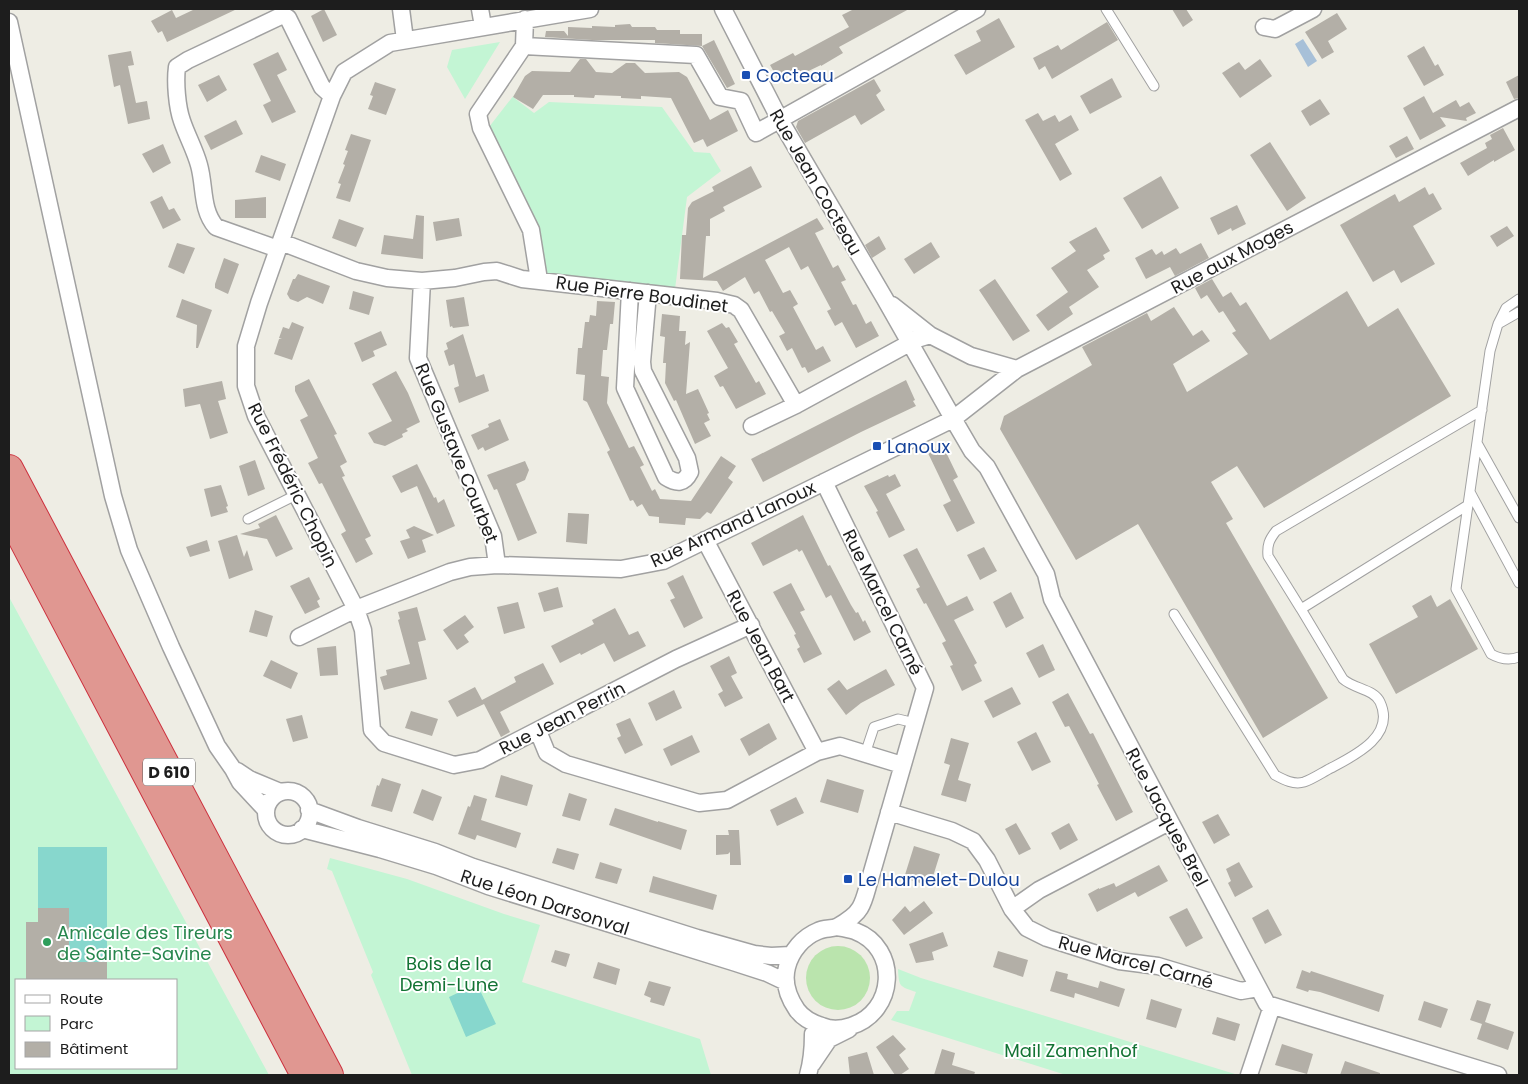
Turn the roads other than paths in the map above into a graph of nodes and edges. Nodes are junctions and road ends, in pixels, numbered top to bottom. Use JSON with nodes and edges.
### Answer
{"nodes":[{"id":1,"x":401,"y":9,"type":"edge"},
{"id":2,"x":480,"y":9,"type":"edge"},
{"id":3,"x":590,"y":9,"type":"edge"},
{"id":4,"x":723,"y":9,"type":"edge"},
{"id":5,"x":978,"y":9,"type":"edge"},
{"id":6,"x":1106,"y":9,"type":"edge"},
{"id":7,"x":1313,"y":9,"type":"edge"},
{"id":8,"x":525,"y":20,"type":"junction"},
{"id":9,"x":9,"y":22,"type":"edge"},
{"id":10,"x":482,"y":26,"type":"junction"},
{"id":11,"x":1264,"y":27,"type":"dead end"},
{"id":12,"x":405,"y":40,"type":"junction"},
{"id":13,"x":524,"y":46,"type":"junction"},
{"id":14,"x":1154,"y":86,"type":"dead end"},
{"id":15,"x":332,"y":96,"type":"junction"},
{"id":16,"x":1519,"y":108,"type":"edge"},
{"id":17,"x":780,"y":120,"type":"junction"},
{"id":18,"x":280,"y":245,"type":"junction"},
{"id":19,"x":539,"y":280,"type":"junction"},
{"id":20,"x":422,"y":281,"type":"junction"},
{"id":21,"x":630,"y":291,"type":"junction"},
{"id":22,"x":648,"y":293,"type":"junction"},
{"id":23,"x":885,"y":299,"type":"junction"},
{"id":24,"x":1519,"y":299,"type":"edge"},
{"id":25,"x":1519,"y":312,"type":"edge"},
{"id":26,"x":1498,"y":324,"type":"junction"},
{"id":27,"x":930,"y":335,"type":"junction"},
{"id":28,"x":909,"y":343,"type":"junction"},
{"id":29,"x":1017,"y":369,"type":"junction"},
{"id":30,"x":796,"y":405,"type":"junction"},
{"id":31,"x":1482,"y":410,"type":"junction"},
{"id":32,"x":953,"y":418,"type":"junction"},
{"id":33,"x":752,"y":426,"type":"dead end"},
{"id":34,"x":1477,"y":443,"type":"junction"},
{"id":35,"x":9,"y":469,"type":"edge"},
{"id":36,"x":824,"y":482,"type":"junction"},
{"id":37,"x":1470,"y":492,"type":"junction"},
{"id":38,"x":296,"y":495,"type":"junction"},
{"id":39,"x":1468,"y":505,"type":"junction"},
{"id":40,"x":9,"y":513,"type":"edge"},
{"id":41,"x":1519,"y":518,"type":"edge"},
{"id":42,"x":248,"y":519,"type":"dead end"},
{"id":43,"x":705,"y":540,"type":"junction"},
{"id":44,"x":497,"y":565,"type":"junction"},
{"id":45,"x":1519,"y":583,"type":"edge"},
{"id":46,"x":356,"y":609,"type":"junction"},
{"id":47,"x":1301,"y":609,"type":"junction"},
{"id":48,"x":1174,"y":614,"type":"dead end"},
{"id":49,"x":751,"y":625,"type":"junction"},
{"id":50,"x":299,"y":637,"type":"dead end"},
{"id":51,"x":1519,"y":657,"type":"edge"},
{"id":52,"x":915,"y":723,"type":"junction"},
{"id":53,"x":372,"y":730,"type":"joint"},
{"id":54,"x":538,"y":731,"type":"junction"},
{"id":55,"x":817,"y":752,"type":"junction"},
{"id":56,"x":865,"y":754,"type":"junction"},
{"id":57,"x":902,"y":765,"type":"junction"},
{"id":58,"x":233,"y":769,"type":"junction"},
{"id":59,"x":280,"y":792,"type":"junction"},
{"id":60,"x":266,"y":810,"type":"junction"},
{"id":61,"x":309,"y":810,"type":"junction"},
{"id":62,"x":889,"y":812,"type":"junction"},
{"id":63,"x":1169,"y":822,"type":"junction"},
{"id":64,"x":302,"y":829,"type":"junction"},
{"id":65,"x":860,"y":909,"type":"junction"},
{"id":66,"x":1012,"y":909,"type":"junction"},
{"id":67,"x":836,"y":927,"type":"junction"},
{"id":68,"x":869,"y":939,"type":"junction"},
{"id":69,"x":791,"y":956,"type":"junction"},
{"id":70,"x":786,"y":982,"type":"junction"},
{"id":71,"x":1258,"y":988,"type":"junction"},
{"id":72,"x":1272,"y":1006,"type":"junction"},
{"id":73,"x":860,"y":1023,"type":"junction"},
{"id":74,"x":827,"y":1028,"type":"junction"},
{"id":75,"x":810,"y":1070,"type":"edge"},
{"id":76,"x":1479,"y":1072,"type":"edge"},
{"id":77,"x":305,"y":1075,"type":"edge"},
{"id":78,"x":329,"y":1075,"type":"edge"},
{"id":79,"x":1249,"y":1075,"type":"edge"},
{"id":80,"x":1498,"y":1075,"type":"edge"}],
"edges":[{"from":1,"to":12,"type":"street"},
{"from":2,"to":10,"type":"street"},
{"from":3,"to":8,"type":"street"},
{"from":4,"to":17,"type":"street","name":"Rue Jean Cocteau"},
{"from":5,"to":17,"type":"street"},
{"from":6,"to":14,"type":"lane"},
{"from":7,"to":11,"type":"street"},
{"from":8,"to":10,"type":"street"},
{"from":8,"to":13,"type":"street"},
{"from":9,"to":58,"type":"street"},
{"from":10,"to":12,"type":"street"},
{"from":12,"to":15,"type":"street","name":"Rue Frédéric Chopin"},
{"from":13,"to":17,"type":"street"},
{"from":13,"to":19,"type":"street"},
{"from":15,"to":18,"type":"street","name":"Rue Frédéric Chopin"},
{"from":15,"to":18,"type":"street","name":"Rue Pierre Boudinet"},
{"from":16,"to":29,"type":"street","name":"Rue aux Moges"},
{"from":17,"to":23,"type":"street","name":"Rue Jean Cocteau"},
{"from":18,"to":20,"type":"street","name":"Rue Pierre Boudinet"},
{"from":18,"to":38,"type":"street","name":"Rue Frédéric Chopin"},
{"from":19,"to":20,"type":"street","name":"Rue Pierre Boudinet"},
{"from":19,"to":21,"type":"street","name":"Rue Pierre Boudinet"},
{"from":20,"to":44,"type":"street","name":"Rue Gustave Courbet"},
{"from":21,"to":22,"type":"street","name":"Rue Pierre Boudinet"},
{"from":21,"to":22,"type":"street"},
{"from":22,"to":30,"type":"street","name":"Rue Pierre Boudinet"},
{"from":23,"to":27,"type":"street","name":"Rue Jean Cocteau"},
{"from":23,"to":28,"type":"street","name":"Rue Jean Cocteau"},
{"from":24,"to":26,"type":"lane"},
{"from":25,"to":26,"type":"lane"},
{"from":26,"to":31,"type":"lane"},
{"from":27,"to":28,"type":"street"},
{"from":27,"to":29,"type":"street","name":"Rue Jean Cocteau"},
{"from":28,"to":30,"type":"street"},
{"from":28,"to":32,"type":"street","name":"Rue Jean Cocteau"},
{"from":29,"to":32,"type":"street","name":"Rue aux Moges"},
{"from":30,"to":33,"type":"street"},
{"from":31,"to":34,"type":"lane"},
{"from":31,"to":47,"type":"lane"},
{"from":32,"to":36,"type":"street","name":"Rue Armand Lanoux"},
{"from":32,"to":63,"type":"street","name":"Rue Jacques Brel"},
{"from":34,"to":37,"type":"lane"},
{"from":34,"to":41,"type":"lane"},
{"from":35,"to":78,"type":"highway","number":"D 610"},
{"from":36,"to":43,"type":"street","name":"Rue Armand Lanoux"},
{"from":36,"to":52,"type":"street","name":"Rue Marcel Carné"},
{"from":37,"to":39,"type":"lane"},
{"from":37,"to":45,"type":"lane"},
{"from":38,"to":42,"type":"lane"},
{"from":38,"to":46,"type":"street","name":"Rue Frédéric Chopin"},
{"from":39,"to":47,"type":"lane"},
{"from":39,"to":51,"type":"lane"},
{"from":40,"to":77,"type":"highway","number":"D 610"},
{"from":43,"to":44,"type":"street","name":"Rue Armand Lanoux"},
{"from":43,"to":49,"type":"street","name":"Rue Jean Bart"},
{"from":44,"to":46,"type":"street","name":"Rue Armand Lanoux"},
{"from":46,"to":50,"type":"street","name":"Rue Armand Lanoux"},
{"from":46,"to":53,"type":"street","name":"Rue Frédéric Chopin"},
{"from":47,"to":48,"type":"lane"},
{"from":49,"to":54,"type":"street","name":"Rue Jean Perrin"},
{"from":49,"to":55,"type":"street","name":"Rue Jean Bart"},
{"from":52,"to":56,"type":"lane"},
{"from":52,"to":57,"type":"street","name":"Rue Marcel Carné"},
{"from":53,"to":54,"type":"street","name":"Rue Jean Perrin"},
{"from":54,"to":55,"type":"street"},
{"from":55,"to":56,"type":"street"},
{"from":56,"to":57,"type":"street"},
{"from":57,"to":62,"type":"street","name":"Rue Marcel Carné"},
{"from":58,"to":59,"type":"street"},
{"from":58,"to":60,"type":"street"},
{"from":59,"to":60,"type":"street"},
{"from":59,"to":61,"type":"street"},
{"from":60,"to":64,"type":"street"},
{"from":61,"to":64,"type":"street"},
{"from":61,"to":69,"type":"street","name":"Rue Léon Darsonval"},
{"from":62,"to":65,"type":"street","name":"Rue Marcel Carné"},
{"from":62,"to":66,"type":"street","name":"Rue Marcel Carné"},
{"from":63,"to":66,"type":"street"},
{"from":63,"to":71,"type":"street","name":"Rue Jacques Brel"},
{"from":64,"to":70,"type":"street","name":"Rue Léon Darsonval"},
{"from":65,"to":67,"type":"street"},
{"from":65,"to":68,"type":"street"},
{"from":66,"to":71,"type":"street","name":"Rue Marcel Carné"},
{"from":67,"to":68,"type":"street"},
{"from":67,"to":69,"type":"street"},
{"from":68,"to":73,"type":"street"},
{"from":69,"to":70,"type":"street"},
{"from":70,"to":74,"type":"street"},
{"from":71,"to":72,"type":"street","name":"Rue Jacques Brel"},
{"from":72,"to":76,"type":"street"},
{"from":72,"to":79,"type":"street"},
{"from":73,"to":74,"type":"street"},
{"from":73,"to":75,"type":"street"},
{"from":74,"to":75,"type":"street"},
{"from":76,"to":80,"type":"street"}]}
